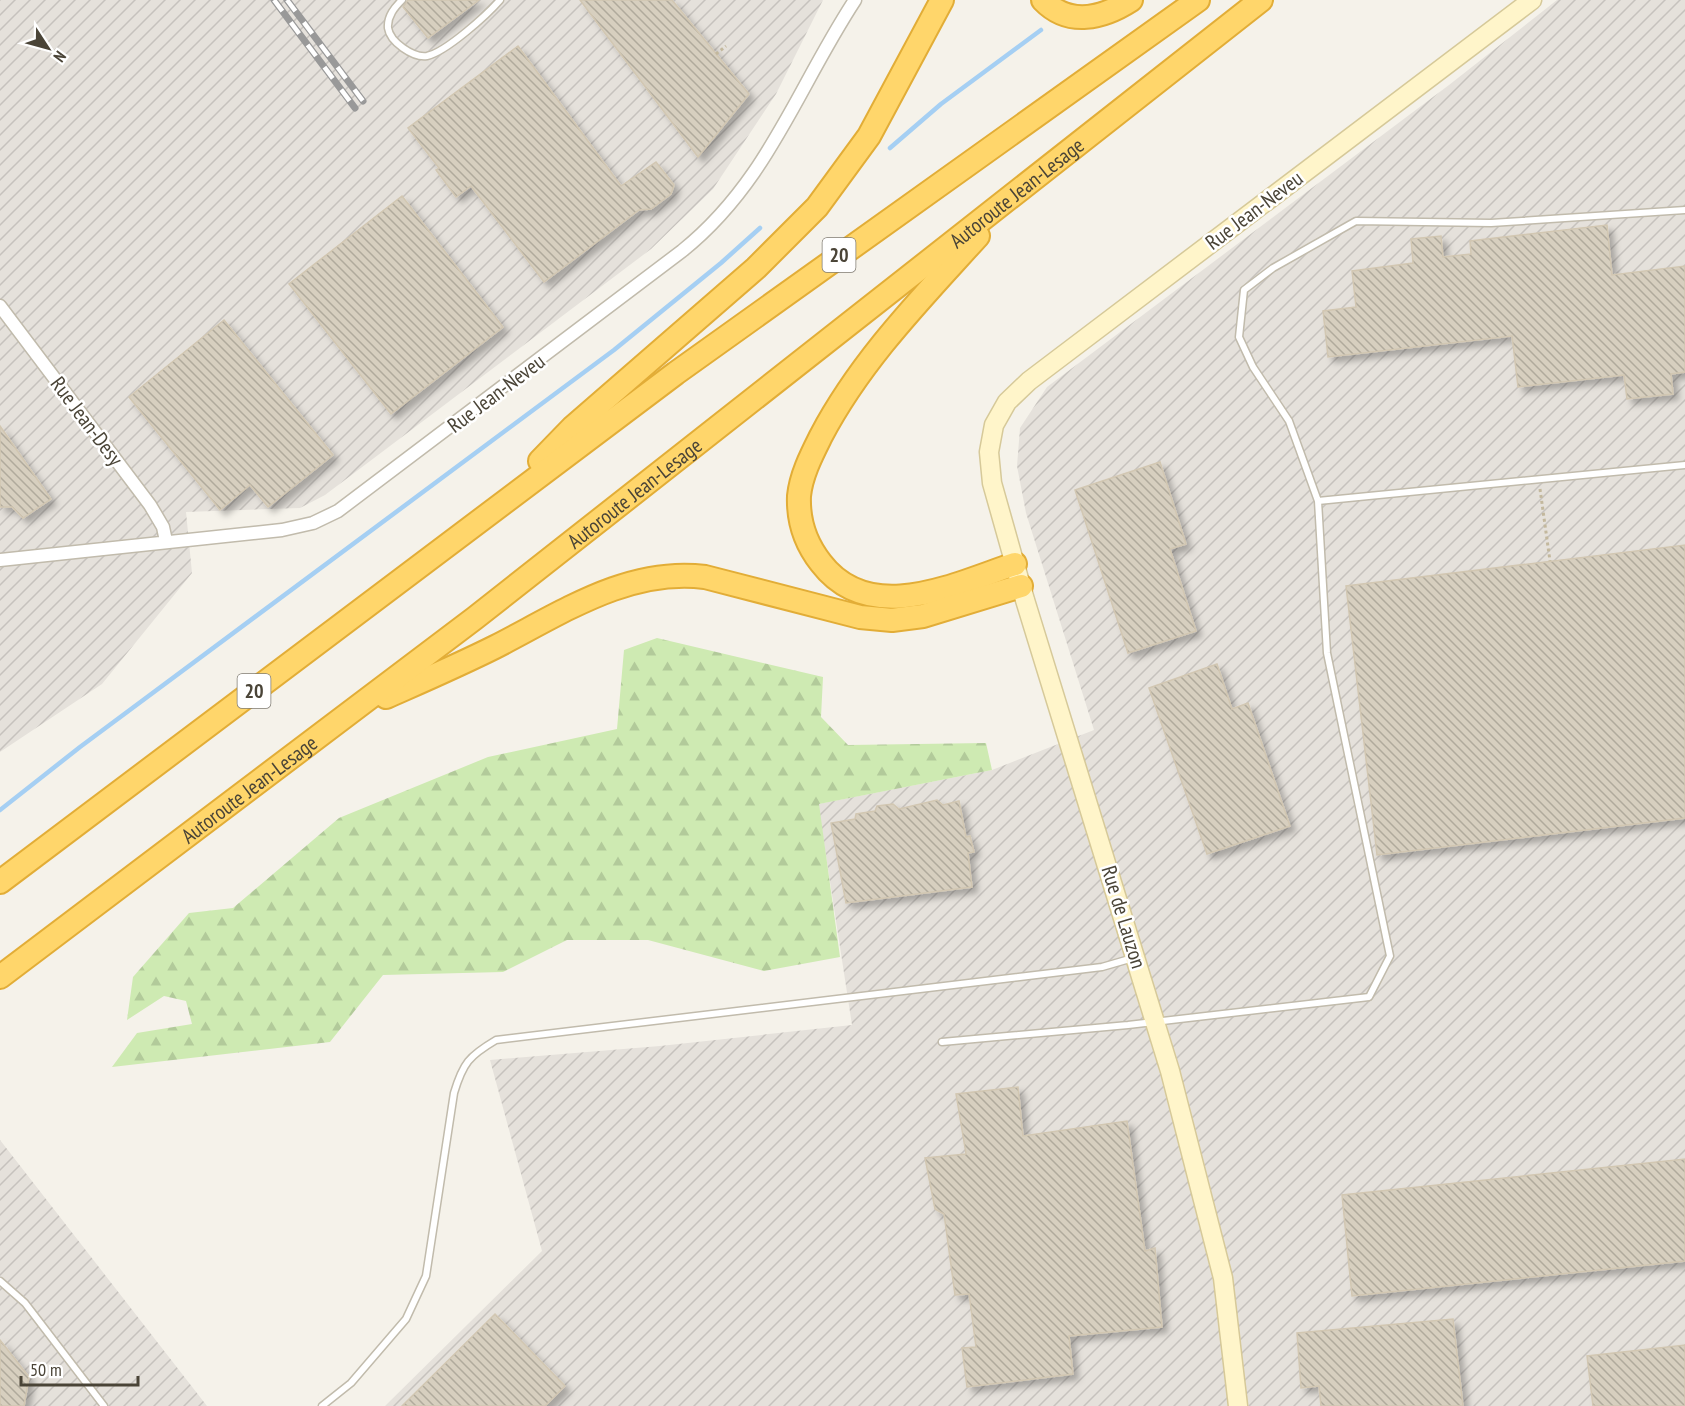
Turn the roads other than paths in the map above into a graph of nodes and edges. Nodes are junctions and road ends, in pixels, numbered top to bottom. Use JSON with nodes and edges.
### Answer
{"nodes":[{"id":1,"x":402,"y":0,"type":"edge"},
{"id":2,"x":500,"y":0,"type":"edge"},
{"id":3,"x":855,"y":0,"type":"edge"},
{"id":4,"x":942,"y":0,"type":"edge"},
{"id":5,"x":1043,"y":0,"type":"edge"},
{"id":6,"x":1131,"y":0,"type":"edge"},
{"id":7,"x":1198,"y":0,"type":"edge"},
{"id":8,"x":1261,"y":0,"type":"edge"},
{"id":9,"x":1532,"y":0,"type":"edge"},
{"id":10,"x":1022,"y":186,"type":"junction"},
{"id":11,"x":1685,"y":210,"type":"edge"},
{"id":12,"x":0,"y":306,"type":"edge"},
{"id":13,"x":991,"y":434,"type":"joint"},
{"id":14,"x":1685,"y":465,"type":"edge"},
{"id":15,"x":1318,"y":501,"type":"junction"},
{"id":16,"x":484,"y":517,"type":"junction"},
{"id":17,"x":166,"y":541,"type":"junction"},
{"id":18,"x":0,"y":560,"type":"edge"},
{"id":19,"x":1015,"y":564,"type":"junction"},
{"id":20,"x":1022,"y":586,"type":"junction"},
{"id":21,"x":346,"y":716,"type":"junction"},
{"id":22,"x":24,"y":864,"type":"junction"},
{"id":23,"x":0,"y":874,"type":"edge"},
{"id":24,"x":0,"y":882,"type":"edge"},
{"id":25,"x":1137,"y":957,"type":"junction"},
{"id":26,"x":0,"y":976,"type":"edge"},
{"id":27,"x":1156,"y":1021,"type":"junction"},
{"id":28,"x":942,"y":1042,"type":"dead end"},
{"id":29,"x":0,"y":1281,"type":"edge"},
{"id":30,"x":104,"y":1406,"type":"edge"},
{"id":31,"x":322,"y":1406,"type":"edge"},
{"id":32,"x":1238,"y":1406,"type":"edge"}],
"edges":[{"from":1,"to":2,"type":"lane"},
{"from":3,"to":17,"type":"street","name":"Rue Jean-Neveu"},
{"from":4,"to":16,"type":"highway"},
{"from":5,"to":6,"type":"highway"},
{"from":7,"to":16,"type":"highway","number":"20"},
{"from":8,"to":10,"type":"highway","name":"Autoroute Jean-Lesage"},
{"from":9,"to":13,"type":"street","name":"Rue Jean-Neveu"},
{"from":10,"to":19,"type":"highway"},
{"from":10,"to":21,"type":"highway","name":"Autoroute Jean-Lesage"},
{"from":11,"to":15,"type":"lane"},
{"from":12,"to":17,"type":"street","name":"Rue Jean-Desy"},
{"from":13,"to":19,"type":"street","name":"Rue de Lauzon"},
{"from":14,"to":15,"type":"lane"},
{"from":15,"to":27,"type":"lane"},
{"from":16,"to":22,"type":"highway","number":"20"},
{"from":17,"to":18,"type":"street","name":"Rue Jean-Neveu"},
{"from":19,"to":20,"type":"street","name":"Rue de Lauzon"},
{"from":20,"to":21,"type":"highway"},
{"from":20,"to":25,"type":"street","name":"Rue de Lauzon"},
{"from":21,"to":26,"type":"highway","name":"Autoroute Jean-Lesage"},
{"from":22,"to":23,"type":"highway"},
{"from":22,"to":24,"type":"highway","number":"20"},
{"from":25,"to":27,"type":"street","name":"Rue de Lauzon"},
{"from":25,"to":31,"type":"lane"},
{"from":27,"to":28,"type":"lane"},
{"from":27,"to":32,"type":"street","name":"Rue de Lauzon"},
{"from":29,"to":30,"type":"lane"}]}
